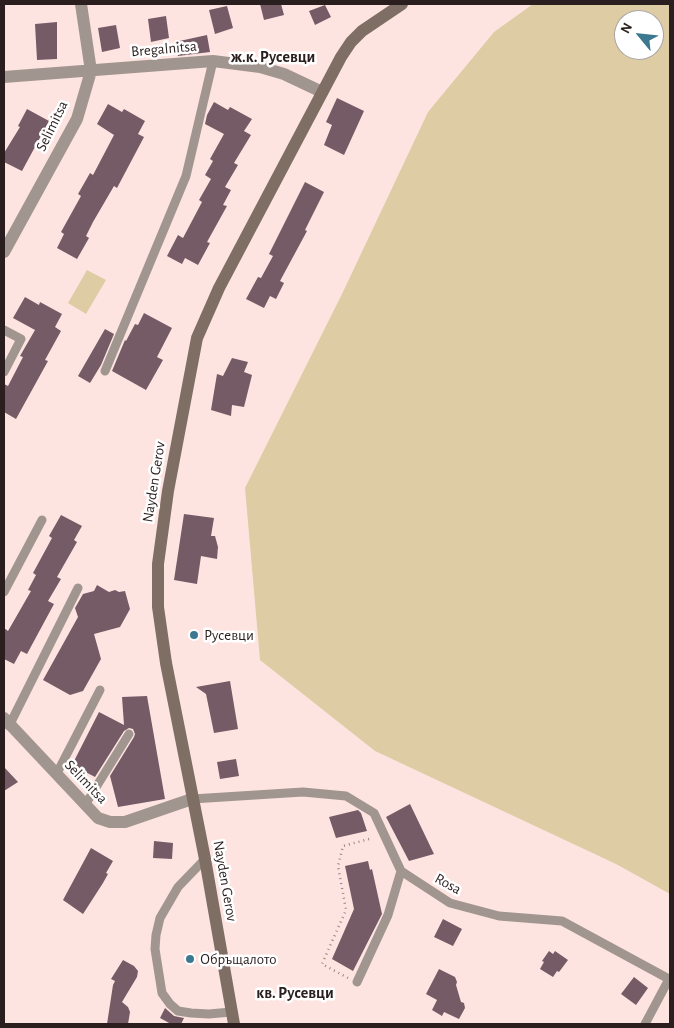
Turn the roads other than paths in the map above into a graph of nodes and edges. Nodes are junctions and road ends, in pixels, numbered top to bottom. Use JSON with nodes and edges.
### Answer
{"nodes":[{"id":1,"x":81,"y":4,"type":"edge"},
{"id":2,"x":402,"y":4,"type":"edge"},
{"id":3,"x":213,"y":61,"type":"junction"},
{"id":4,"x":91,"y":72,"type":"junction"},
{"id":5,"x":4,"y":77,"type":"edge"},
{"id":6,"x":322,"y":92,"type":"junction"},
{"id":7,"x":4,"y":252,"type":"edge"},
{"id":8,"x":4,"y":330,"type":"edge"},
{"id":9,"x":105,"y":371,"type":"dead end"},
{"id":10,"x":4,"y":372,"type":"edge"},
{"id":11,"x":42,"y":520,"type":"dead end"},
{"id":12,"x":78,"y":588,"type":"dead end"},
{"id":13,"x":4,"y":592,"type":"edge"},
{"id":14,"x":100,"y":690,"type":"dead end"},
{"id":15,"x":6,"y":725,"type":"edge"},
{"id":16,"x":129,"y":734,"type":"dead end"},
{"id":17,"x":56,"y":775,"type":"junction"},
{"id":18,"x":192,"y":799,"type":"junction"},
{"id":19,"x":85,"y":805,"type":"junction"},
{"id":20,"x":205,"y":860,"type":"junction"},
{"id":21,"x":401,"y":871,"type":"junction"},
{"id":22,"x":357,"y":982,"type":"road end"},
{"id":23,"x":233,"y":1018,"type":"edge"},
{"id":24,"x":645,"y":1024,"type":"edge"}],
"edges":[{"from":1,"to":4,"type":"street","name":"Selimitsa"},
{"from":2,"to":6,"type":"street","name":"Nayden Gerov"},
{"from":3,"to":4,"type":"street","name":"Bregalnitsa"},
{"from":3,"to":6,"type":"street","name":"Bregalnitsa"},
{"from":3,"to":9,"type":"lane"},
{"from":4,"to":5,"type":"street","name":"Bregalnitsa"},
{"from":4,"to":7,"type":"street","name":"Selimitsa"},
{"from":6,"to":18,"type":"street","name":"Nayden Gerov"},
{"from":8,"to":10,"type":"lane"},
{"from":11,"to":13,"type":"lane"},
{"from":12,"to":15,"type":"lane"},
{"from":14,"to":17,"type":"lane"},
{"from":15,"to":17,"type":"street","name":"Selimitsa"},
{"from":16,"to":19,"type":"lane"},
{"from":17,"to":19,"type":"street","name":"Selimitsa"},
{"from":18,"to":19,"type":"street","name":"Selimitsa"},
{"from":18,"to":20,"type":"street","name":"Nayden Gerov"},
{"from":18,"to":21,"type":"lane"},
{"from":20,"to":23,"type":"street","name":"Nayden Gerov"},
{"from":20,"to":23,"type":"lane"},
{"from":21,"to":22,"type":"lane"},
{"from":21,"to":24,"type":"lane","name":"Rosa"}]}
